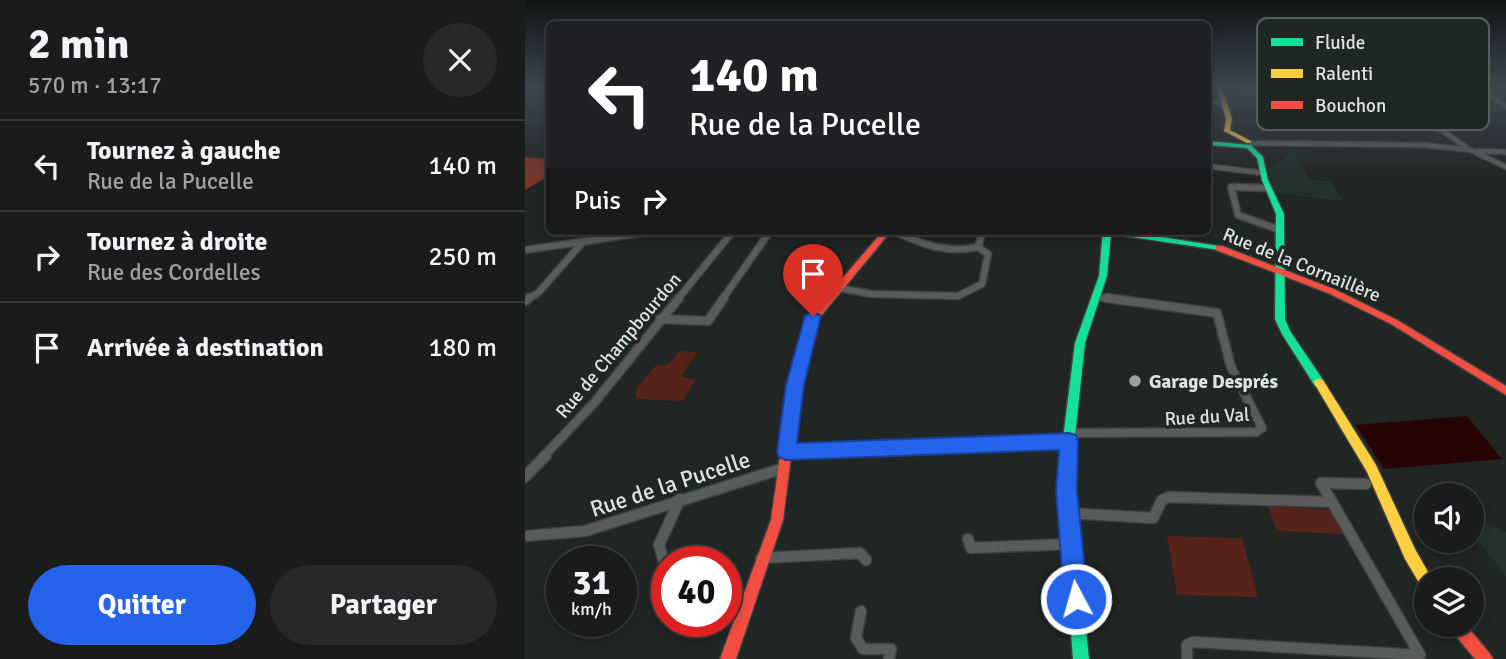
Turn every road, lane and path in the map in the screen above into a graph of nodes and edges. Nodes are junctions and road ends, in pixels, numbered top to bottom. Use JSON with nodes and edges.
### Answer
{"nodes":[{"id":1,"x":1229,"y":119,"type":"edge"},
{"id":2,"x":1440,"y":130,"type":"edge"},
{"id":3,"x":1211,"y":143,"type":"edge"},
{"id":4,"x":1246,"y":143,"type":"junction"},
{"id":5,"x":1471,"y":149,"type":"junction"},
{"id":6,"x":1506,"y":152,"type":"edge"},
{"id":7,"x":1211,"y":166,"type":"edge"},
{"id":8,"x":1506,"y":167,"type":"edge"},
{"id":9,"x":1263,"y":173,"type":"junction"},
{"id":10,"x":1268,"y":188,"type":"junction"},
{"id":11,"x":1280,"y":230,"type":"junction"},
{"id":12,"x":628,"y":235,"type":"edge"},
{"id":13,"x":730,"y":235,"type":"edge"},
{"id":14,"x":767,"y":235,"type":"edge"},
{"id":15,"x":883,"y":235,"type":"edge"},
{"id":16,"x":902,"y":235,"type":"edge"},
{"id":17,"x":982,"y":235,"type":"edge"},
{"id":18,"x":1107,"y":235,"type":"edge"},
{"id":19,"x":1136,"y":235,"type":"edge"},
{"id":20,"x":582,"y":242,"type":"junction"},
{"id":21,"x":978,"y":247,"type":"junction"},
{"id":22,"x":525,"y":250,"type":"edge"},
{"id":23,"x":1279,"y":270,"type":"junction"},
{"id":24,"x":835,"y":287,"type":"junction"},
{"id":25,"x":1096,"y":297,"type":"junction"},
{"id":26,"x":525,"y":301,"type":"edge"},
{"id":27,"x":660,"y":319,"type":"junction"},
{"id":28,"x":1506,"y":391,"type":"edge"},
{"id":29,"x":1069,"y":437,"type":"junction"},
{"id":30,"x":784,"y":452,"type":"junction"},
{"id":31,"x":784,"y":468,"type":"junction"},
{"id":32,"x":525,"y":477,"type":"edge"},
{"id":33,"x":1366,"y":484,"type":"dead end"},
{"id":34,"x":680,"y":499,"type":"junction"},
{"id":35,"x":1332,"y":502,"type":"junction"},
{"id":36,"x":1068,"y":513,"type":"junction"},
{"id":37,"x":525,"y":536,"type":"edge"},
{"id":38,"x":968,"y":539,"type":"dead end"},
{"id":39,"x":1070,"y":544,"type":"junction"},
{"id":40,"x":659,"y":546,"type":"edge"},
{"id":41,"x":762,"y":558,"type":"junction"},
{"id":42,"x":866,"y":560,"type":"dead end"},
{"id":43,"x":1418,"y":567,"type":"edge"},
{"id":44,"x":861,"y":611,"type":"dead end"},
{"id":45,"x":1466,"y":637,"type":"edge"},
{"id":46,"x":1422,"y":657,"type":"edge"},
{"id":47,"x":728,"y":659,"type":"edge"},
{"id":48,"x":889,"y":659,"type":"edge"},
{"id":49,"x":1081,"y":659,"type":"edge"},
{"id":50,"x":1187,"y":659,"type":"edge"},
{"id":51,"x":1485,"y":659,"type":"edge"}],
"edges":[{"from":1,"to":4,"type":"street"},
{"from":2,"to":5,"type":"street"},
{"from":3,"to":4,"type":"street"},
{"from":4,"to":5,"type":"street"},
{"from":4,"to":9,"type":"street"},
{"from":5,"to":6,"type":"street"},
{"from":5,"to":8,"type":"street"},
{"from":7,"to":9,"type":"street"},
{"from":9,"to":10,"type":"street"},
{"from":10,"to":11,"type":"street"},
{"from":10,"to":11,"type":"street"},
{"from":11,"to":23,"type":"street"},
{"from":12,"to":20,"type":"street"},
{"from":13,"to":27,"type":"street","name":"Rue de Champbourdon"},
{"from":14,"to":27,"type":"street"},
{"from":15,"to":24,"type":"street"},
{"from":16,"to":21,"type":"street"},
{"from":17,"to":21,"type":"street"},
{"from":18,"to":25,"type":"street"},
{"from":19,"to":23,"type":"street","name":"Rue de la Cornaillère"},
{"from":20,"to":22,"type":"street"},
{"from":20,"to":26,"type":"street"},
{"from":21,"to":24,"type":"street"},
{"from":23,"to":28,"type":"street","name":"Rue de la Cornaillère"},
{"from":23,"to":43,"type":"street"},
{"from":24,"to":30,"type":"street"},
{"from":25,"to":29,"type":"street"},
{"from":25,"to":29,"type":"street","name":"Rue du Val"},
{"from":27,"to":32,"type":"street","name":"Rue de Champbourdon"},
{"from":29,"to":30,"type":"street"},
{"from":29,"to":36,"type":"street"},
{"from":30,"to":31,"type":"street"},
{"from":31,"to":34,"type":"street","name":"Rue de la Pucelle"},
{"from":31,"to":41,"type":"street"},
{"from":33,"to":35,"type":"street"},
{"from":34,"to":37,"type":"street","name":"Rue de la Pucelle"},
{"from":34,"to":40,"type":"street"},
{"from":35,"to":36,"type":"street"},
{"from":35,"to":46,"type":"street"},
{"from":36,"to":39,"type":"street"},
{"from":38,"to":39,"type":"street"},
{"from":39,"to":49,"type":"street"},
{"from":41,"to":42,"type":"street"},
{"from":41,"to":47,"type":"street"},
{"from":44,"to":48,"type":"street"},
{"from":45,"to":51,"type":"street"},
{"from":46,"to":50,"type":"street"}]}
